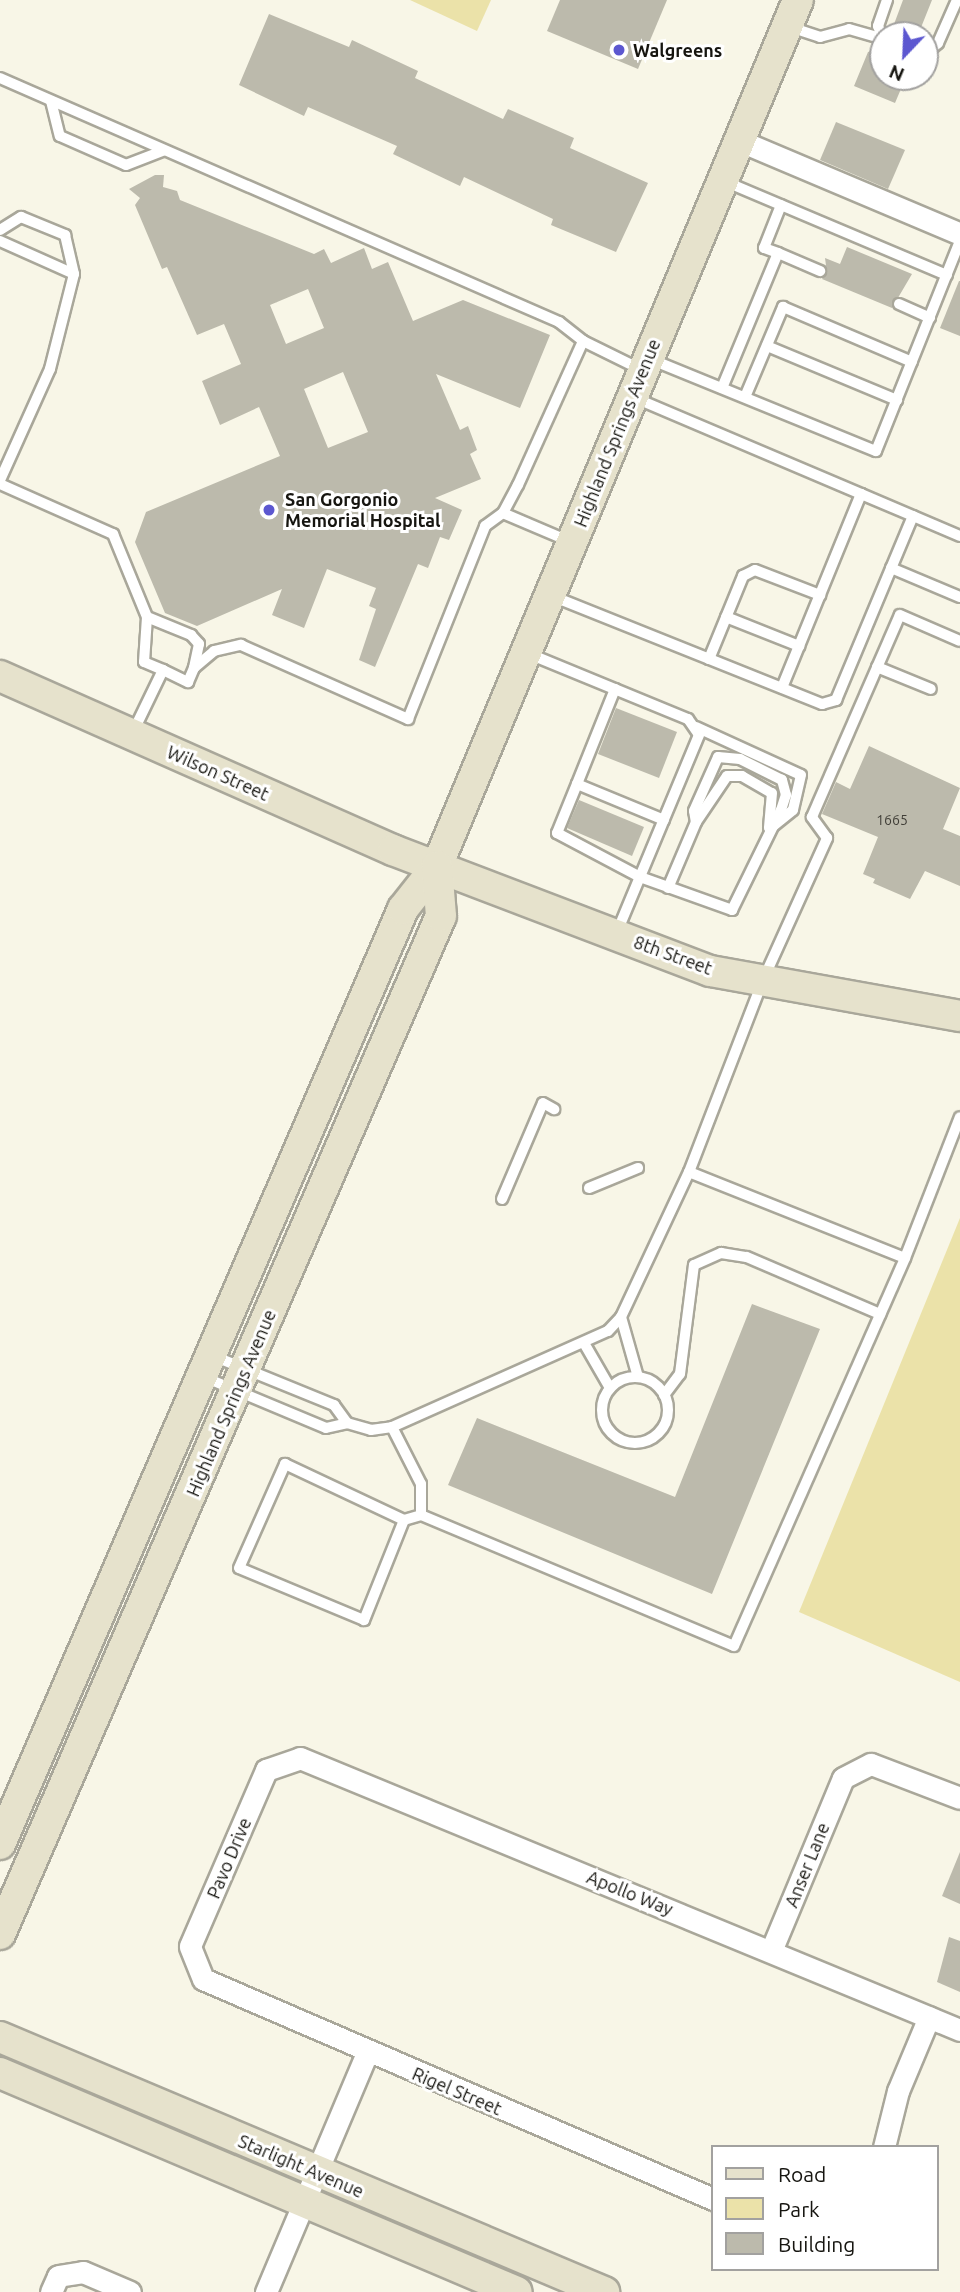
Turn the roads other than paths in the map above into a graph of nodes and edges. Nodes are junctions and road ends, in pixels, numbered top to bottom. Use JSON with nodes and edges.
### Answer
{"nodes":[{"id":1,"x":887,"y":0,"type":"edge"},
{"id":2,"x":957,"y":0,"type":"edge"},
{"id":3,"x":792,"y":13,"type":"edge"},
{"id":4,"x":880,"y":21,"type":"edge"},
{"id":5,"x":869,"y":35,"type":"edge"},
{"id":6,"x":939,"y":41,"type":"edge"},
{"id":7,"x":0,"y":78,"type":"edge"},
{"id":8,"x":51,"y":101,"type":"junction"},
{"id":9,"x":738,"y":140,"type":"junction"},
{"id":10,"x":163,"y":151,"type":"junction"},
{"id":11,"x":720,"y":179,"type":"junction"},
{"id":12,"x":781,"y":205,"type":"junction"},
{"id":13,"x":0,"y":230,"type":"edge"},
{"id":14,"x":960,"y":234,"type":"edge"},
{"id":15,"x":0,"y":241,"type":"edge"},
{"id":16,"x":960,"y":241,"type":"edge"},
{"id":17,"x":778,"y":253,"type":"junction"},
{"id":18,"x":820,"y":271,"type":"dead end"},
{"id":19,"x":74,"y":274,"type":"junction"},
{"id":20,"x":947,"y":275,"type":"junction"},
{"id":21,"x":899,"y":304,"type":"dead end"},
{"id":22,"x":930,"y":318,"type":"junction"},
{"id":23,"x":583,"y":341,"type":"junction"},
{"id":24,"x":767,"y":346,"type":"junction"},
{"id":25,"x":912,"y":362,"type":"junction"},
{"id":26,"x":641,"y":375,"type":"junction"},
{"id":27,"x":722,"y":388,"type":"junction"},
{"id":28,"x":746,"y":397,"type":"junction"},
{"id":29,"x":897,"y":400,"type":"junction"},
{"id":30,"x":0,"y":482,"type":"edge"},
{"id":31,"x":861,"y":494,"type":"junction"},
{"id":32,"x":503,"y":513,"type":"junction"},
{"id":33,"x":913,"y":516,"type":"junction"},
{"id":34,"x":960,"y":536,"type":"edge"},
{"id":35,"x":571,"y":542,"type":"junction"},
{"id":36,"x":891,"y":568,"type":"junction"},
{"id":37,"x":550,"y":595,"type":"junction"},
{"id":38,"x":820,"y":595,"type":"junction"},
{"id":39,"x":960,"y":597,"type":"edge"},
{"id":40,"x":147,"y":617,"type":"junction"},
{"id":41,"x":726,"y":617,"type":"junction"},
{"id":42,"x":960,"y":641,"type":"edge"},
{"id":43,"x":799,"y":646,"type":"junction"},
{"id":44,"x":526,"y":653,"type":"junction"},
{"id":45,"x":709,"y":659,"type":"junction"},
{"id":46,"x":877,"y":667,"type":"junction"},
{"id":47,"x":194,"y":668,"type":"junction"},
{"id":48,"x":163,"y":670,"type":"junction"},
{"id":49,"x":0,"y":676,"type":"edge"},
{"id":50,"x":782,"y":688,"type":"junction"},
{"id":51,"x":931,"y":688,"type":"dead end"},
{"id":52,"x":615,"y":689,"type":"junction"},
{"id":53,"x":696,"y":727,"type":"junction"},
{"id":54,"x":132,"y":734,"type":"junction"},
{"id":55,"x":577,"y":784,"type":"junction"},
{"id":56,"x":664,"y":820,"type":"junction"},
{"id":57,"x":695,"y":822,"type":"junction"},
{"id":58,"x":769,"y":830,"type":"junction"},
{"id":59,"x":437,"y":866,"type":"junction"},
{"id":60,"x":640,"y":877,"type":"junction"},
{"id":61,"x":668,"y":888,"type":"junction"},
{"id":62,"x":616,"y":934,"type":"junction"},
{"id":63,"x":763,"y":980,"type":"junction"},
{"id":64,"x":960,"y":1016,"type":"edge"},
{"id":65,"x":554,"y":1109,"type":"dead end"},
{"id":66,"x":960,"y":1117,"type":"edge"},
{"id":67,"x":639,"y":1168,"type":"dead end"},
{"id":68,"x":689,"y":1172,"type":"junction"},
{"id":69,"x":590,"y":1188,"type":"dead end"},
{"id":70,"x":502,"y":1199,"type":"dead end"},
{"id":71,"x":905,"y":1258,"type":"junction"},
{"id":72,"x":880,"y":1314,"type":"junction"},
{"id":73,"x":621,"y":1317,"type":"junction"},
{"id":74,"x":583,"y":1342,"type":"junction"},
{"id":75,"x":206,"y":1366,"type":"junction"},
{"id":76,"x":638,"y":1377,"type":"junction"},
{"id":77,"x":241,"y":1380,"type":"junction"},
{"id":78,"x":610,"y":1388,"type":"junction"},
{"id":79,"x":664,"y":1395,"type":"junction"},
{"id":80,"x":347,"y":1423,"type":"junction"},
{"id":81,"x":392,"y":1427,"type":"junction"},
{"id":82,"x":421,"y":1515,"type":"junction"},
{"id":83,"x":404,"y":1520,"type":"junction"},
{"id":84,"x":300,"y":1758,"type":"joint"},
{"id":85,"x":960,"y":1798,"type":"edge"},
{"id":86,"x":0,"y":1844,"type":"edge"},
{"id":87,"x":0,"y":1934,"type":"edge"},
{"id":88,"x":772,"y":1951,"type":"junction"},
{"id":89,"x":203,"y":1979,"type":"joint"},
{"id":90,"x":929,"y":2017,"type":"junction"},
{"id":91,"x":960,"y":2029,"type":"edge"},
{"id":92,"x":0,"y":2037,"type":"edge"},
{"id":93,"x":367,"y":2053,"type":"junction"},
{"id":94,"x":0,"y":2073,"type":"edge"},
{"id":95,"x":884,"y":2145,"type":"edge"},
{"id":96,"x":316,"y":2173,"type":"junction"},
{"id":97,"x":712,"y":2199,"type":"edge"},
{"id":98,"x":304,"y":2202,"type":"junction"},
{"id":99,"x":55,"y":2284,"type":"edge"},
{"id":100,"x":130,"y":2292,"type":"edge"},
{"id":101,"x":266,"y":2292,"type":"edge"},
{"id":102,"x":517,"y":2292,"type":"edge"},
{"id":103,"x":604,"y":2292,"type":"edge"}],
"edges":[{"from":1,"to":4,"type":"lane"},
{"from":2,"to":6,"type":"lane"},
{"from":3,"to":5,"type":"lane"},
{"from":3,"to":9,"type":"main road","name":"Highland Springs Avenue"},
{"from":7,"to":8,"type":"lane"},
{"from":8,"to":10,"type":"lane"},
{"from":8,"to":10,"type":"lane"},
{"from":9,"to":11,"type":"main road","name":"Highland Springs Avenue"},
{"from":9,"to":14,"type":"street"},
{"from":10,"to":23,"type":"lane"},
{"from":11,"to":12,"type":"lane"},
{"from":11,"to":26,"type":"main road","name":"Highland Springs Avenue"},
{"from":12,"to":17,"type":"lane"},
{"from":12,"to":20,"type":"lane"},
{"from":13,"to":19,"type":"lane"},
{"from":15,"to":19,"type":"lane"},
{"from":16,"to":20,"type":"lane"},
{"from":17,"to":18,"type":"lane"},
{"from":17,"to":27,"type":"lane"},
{"from":19,"to":30,"type":"lane"},
{"from":20,"to":22,"type":"lane"},
{"from":21,"to":22,"type":"lane"},
{"from":22,"to":25,"type":"lane"},
{"from":23,"to":26,"type":"lane"},
{"from":23,"to":32,"type":"lane"},
{"from":24,"to":25,"type":"lane"},
{"from":24,"to":28,"type":"lane"},
{"from":24,"to":29,"type":"lane"},
{"from":25,"to":29,"type":"lane"},
{"from":26,"to":27,"type":"lane"},
{"from":26,"to":31,"type":"lane"},
{"from":26,"to":35,"type":"main road","name":"Highland Springs Avenue"},
{"from":27,"to":28,"type":"lane"},
{"from":28,"to":29,"type":"lane"},
{"from":30,"to":40,"type":"lane"},
{"from":31,"to":33,"type":"lane"},
{"from":31,"to":38,"type":"lane"},
{"from":32,"to":35,"type":"lane"},
{"from":32,"to":47,"type":"lane"},
{"from":33,"to":34,"type":"lane"},
{"from":33,"to":36,"type":"lane"},
{"from":35,"to":37,"type":"main road","name":"Highland Springs Avenue"},
{"from":36,"to":39,"type":"lane"},
{"from":36,"to":50,"type":"lane"},
{"from":37,"to":44,"type":"main road","name":"Highland Springs Avenue"},
{"from":37,"to":45,"type":"lane"},
{"from":38,"to":41,"type":"lane"},
{"from":38,"to":43,"type":"lane"},
{"from":40,"to":47,"type":"lane"},
{"from":40,"to":48,"type":"lane"},
{"from":41,"to":43,"type":"lane"},
{"from":41,"to":45,"type":"lane"},
{"from":42,"to":46,"type":"lane"},
{"from":43,"to":50,"type":"lane"},
{"from":44,"to":52,"type":"lane"},
{"from":44,"to":59,"type":"main road","name":"Highland Springs Avenue"},
{"from":45,"to":50,"type":"lane"},
{"from":46,"to":51,"type":"lane"},
{"from":46,"to":63,"type":"lane"},
{"from":47,"to":48,"type":"lane"},
{"from":48,"to":54,"type":"lane"},
{"from":49,"to":54,"type":"main road","name":"Wilson Street"},
{"from":52,"to":53,"type":"lane"},
{"from":52,"to":55,"type":"lane"},
{"from":53,"to":56,"type":"lane"},
{"from":53,"to":58,"type":"lane"},
{"from":54,"to":59,"type":"main road","name":"Wilson Street"},
{"from":55,"to":56,"type":"lane"},
{"from":55,"to":60,"type":"lane"},
{"from":56,"to":60,"type":"lane"},
{"from":57,"to":58,"type":"lane"},
{"from":57,"to":58,"type":"lane"},
{"from":57,"to":61,"type":"lane"},
{"from":58,"to":61,"type":"lane"},
{"from":59,"to":62,"type":"main road","name":"8th Street"},
{"from":59,"to":75,"type":"main road","name":"Highland Springs Avenue"},
{"from":59,"to":77,"type":"main road","name":"Highland Springs Avenue"},
{"from":60,"to":61,"type":"lane"},
{"from":60,"to":62,"type":"lane"},
{"from":62,"to":63,"type":"main road","name":"8th Street"},
{"from":63,"to":64,"type":"main road","name":"8th Street"},
{"from":63,"to":68,"type":"lane"},
{"from":65,"to":70,"type":"lane"},
{"from":66,"to":71,"type":"lane"},
{"from":67,"to":69,"type":"lane"},
{"from":68,"to":71,"type":"lane"},
{"from":68,"to":73,"type":"lane"},
{"from":71,"to":72,"type":"lane"},
{"from":72,"to":79,"type":"lane"},
{"from":72,"to":82,"type":"lane"},
{"from":73,"to":74,"type":"lane"},
{"from":73,"to":76,"type":"lane"},
{"from":74,"to":78,"type":"lane"},
{"from":74,"to":81,"type":"lane"},
{"from":75,"to":77,"type":"lane"},
{"from":75,"to":77,"type":"lane"},
{"from":75,"to":86,"type":"main road","name":"Highland Springs Avenue"},
{"from":76,"to":78,"type":"lane"},
{"from":76,"to":79,"type":"lane"},
{"from":77,"to":80,"type":"lane"},
{"from":77,"to":80,"type":"lane"},
{"from":77,"to":87,"type":"main road","name":"Highland Springs Avenue"},
{"from":78,"to":79,"type":"lane"},
{"from":80,"to":81,"type":"lane"},
{"from":81,"to":82,"type":"lane"},
{"from":82,"to":83,"type":"lane"},
{"from":83,"to":83,"type":"lane"},
{"from":84,"to":88,"type":"street","name":"Apollo Way"},
{"from":84,"to":89,"type":"street","name":"Pavo Drive"},
{"from":85,"to":88,"type":"street","name":"Anser Lane"},
{"from":88,"to":90,"type":"street","name":"Apollo Way"},
{"from":89,"to":93,"type":"street","name":"Rigel Street"},
{"from":90,"to":91,"type":"street","name":"Apollo Way"},
{"from":90,"to":95,"type":"street"},
{"from":92,"to":96,"type":"main road","name":"Starlight Avenue"},
{"from":93,"to":96,"type":"street"},
{"from":93,"to":97,"type":"street","name":"Rigel Street"},
{"from":94,"to":98,"type":"main road","name":"Starlight Avenue"},
{"from":96,"to":98,"type":"street"},
{"from":96,"to":103,"type":"main road","name":"Starlight Avenue"},
{"from":98,"to":101,"type":"street"},
{"from":98,"to":102,"type":"main road","name":"Starlight Avenue"},
{"from":99,"to":100,"type":"street"}]}
